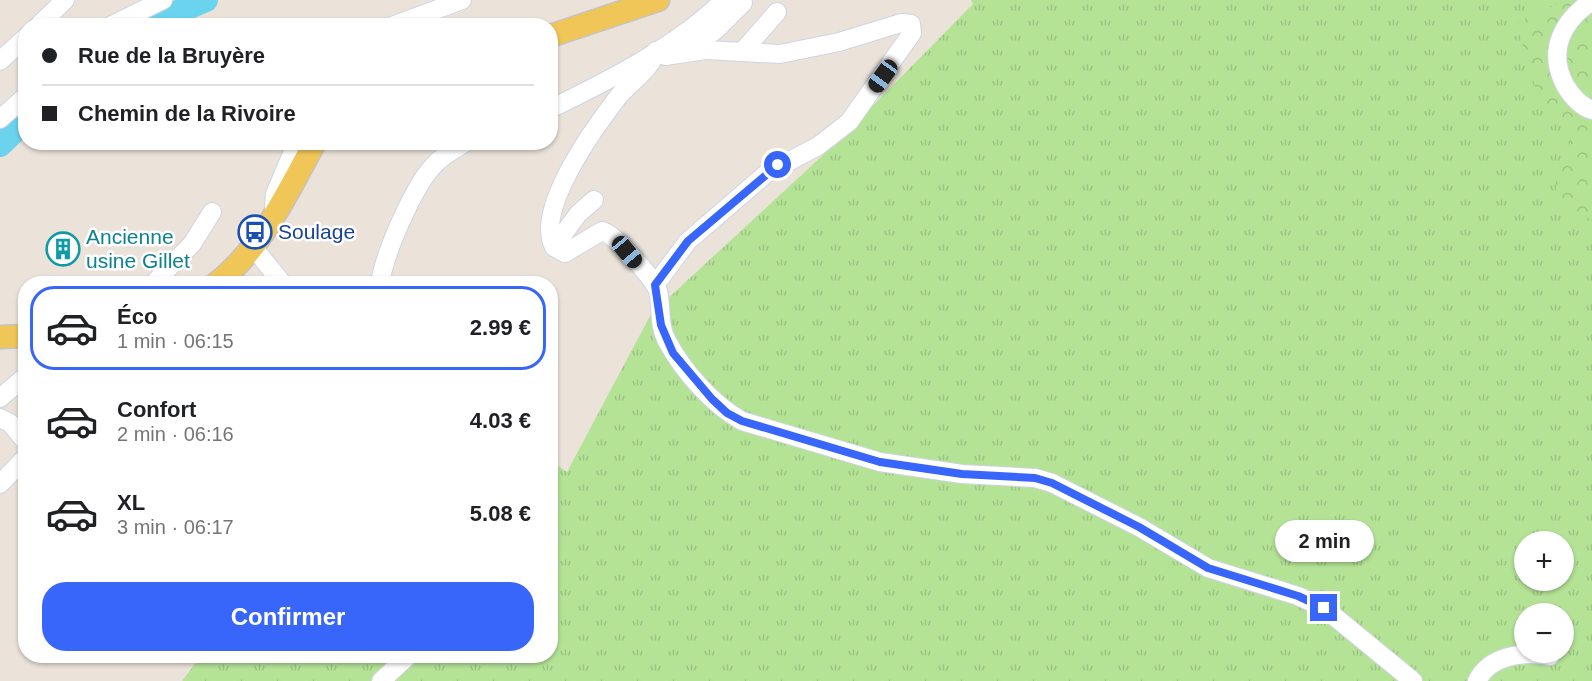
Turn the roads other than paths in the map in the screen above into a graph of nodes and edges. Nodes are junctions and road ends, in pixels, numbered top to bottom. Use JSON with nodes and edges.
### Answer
{"nodes":[{"id":1,"x":65,"y":0,"type":"edge"},
{"id":2,"x":163,"y":0,"type":"edge"},
{"id":3,"x":462,"y":0,"type":"edge"},
{"id":4,"x":658,"y":0,"type":"edge"},
{"id":5,"x":724,"y":0,"type":"edge"},
{"id":6,"x":1592,"y":1,"type":"edge"},
{"id":7,"x":744,"y":3,"type":"dead end"},
{"id":8,"x":777,"y":12,"type":"dead end"},
{"id":9,"x":46,"y":18,"type":"edge"},
{"id":10,"x":126,"y":18,"type":"edge"},
{"id":11,"x":414,"y":18,"type":"edge"},
{"id":12,"x":558,"y":33,"type":"edge"},
{"id":13,"x":18,"y":44,"type":"edge"},
{"id":14,"x":656,"y":51,"type":"junction"},
{"id":15,"x":743,"y":51,"type":"junction"},
{"id":16,"x":691,"y":52,"type":"junction"},
{"id":17,"x":0,"y":61,"type":"edge"},
{"id":18,"x":18,"y":103,"type":"edge"},
{"id":19,"x":558,"y":104,"type":"edge"},
{"id":20,"x":1592,"y":110,"type":"edge"},
{"id":21,"x":0,"y":119,"type":"edge"},
{"id":22,"x":294,"y":150,"type":"edge"},
{"id":23,"x":311,"y":150,"type":"edge"},
{"id":24,"x":455,"y":150,"type":"edge"},
{"id":25,"x":594,"y":200,"type":"dead end"},
{"id":26,"x":278,"y":211,"type":"junction"},
{"id":27,"x":212,"y":212,"type":"dead end"},
{"id":28,"x":253,"y":247,"type":"junction"},
{"id":29,"x":554,"y":247,"type":"junction"},
{"id":30,"x":161,"y":276,"type":"edge"},
{"id":31,"x":224,"y":276,"type":"edge"},
{"id":32,"x":277,"y":276,"type":"edge"},
{"id":33,"x":383,"y":276,"type":"edge"},
{"id":34,"x":655,"y":285,"type":"junction"},
{"id":35,"x":18,"y":336,"type":"edge"},
{"id":36,"x":0,"y":337,"type":"edge"},
{"id":37,"x":18,"y":383,"type":"edge"},
{"id":38,"x":0,"y":398,"type":"edge"},
{"id":39,"x":0,"y":418,"type":"edge"},
{"id":40,"x":18,"y":432,"type":"edge"},
{"id":41,"x":18,"y":466,"type":"edge"},
{"id":42,"x":0,"y":484,"type":"edge"},
{"id":43,"x":1514,"y":656,"type":"edge"},
{"id":44,"x":400,"y":663,"type":"edge"},
{"id":45,"x":381,"y":681,"type":"edge"},
{"id":46,"x":1413,"y":681,"type":"edge"},
{"id":47,"x":1477,"y":681,"type":"edge"}],
"edges":[{"from":1,"to":9,"type":"street"},
{"from":2,"to":10,"type":"street"},
{"from":3,"to":11,"type":"street"},
{"from":4,"to":12,"type":"main road"},
{"from":5,"to":14,"type":"street"},
{"from":6,"to":20,"type":"street"},
{"from":7,"to":16,"type":"street"},
{"from":8,"to":15,"type":"street"},
{"from":13,"to":17,"type":"street"},
{"from":14,"to":16,"type":"street"},
{"from":14,"to":19,"type":"street"},
{"from":14,"to":29,"type":"street"},
{"from":15,"to":16,"type":"street"},
{"from":15,"to":34,"type":"street"},
{"from":18,"to":21,"type":"street"},
{"from":22,"to":26,"type":"street"},
{"from":23,"to":26,"type":"main road"},
{"from":24,"to":33,"type":"street"},
{"from":25,"to":29,"type":"street"},
{"from":26,"to":28,"type":"main road"},
{"from":27,"to":30,"type":"street"},
{"from":28,"to":31,"type":"main road"},
{"from":28,"to":32,"type":"street"},
{"from":29,"to":34,"type":"street"},
{"from":34,"to":46,"type":"street"},
{"from":35,"to":36,"type":"main road"},
{"from":37,"to":38,"type":"street"},
{"from":39,"to":40,"type":"street"},
{"from":41,"to":42,"type":"street"},
{"from":43,"to":47,"type":"street"},
{"from":44,"to":45,"type":"street"}]}
